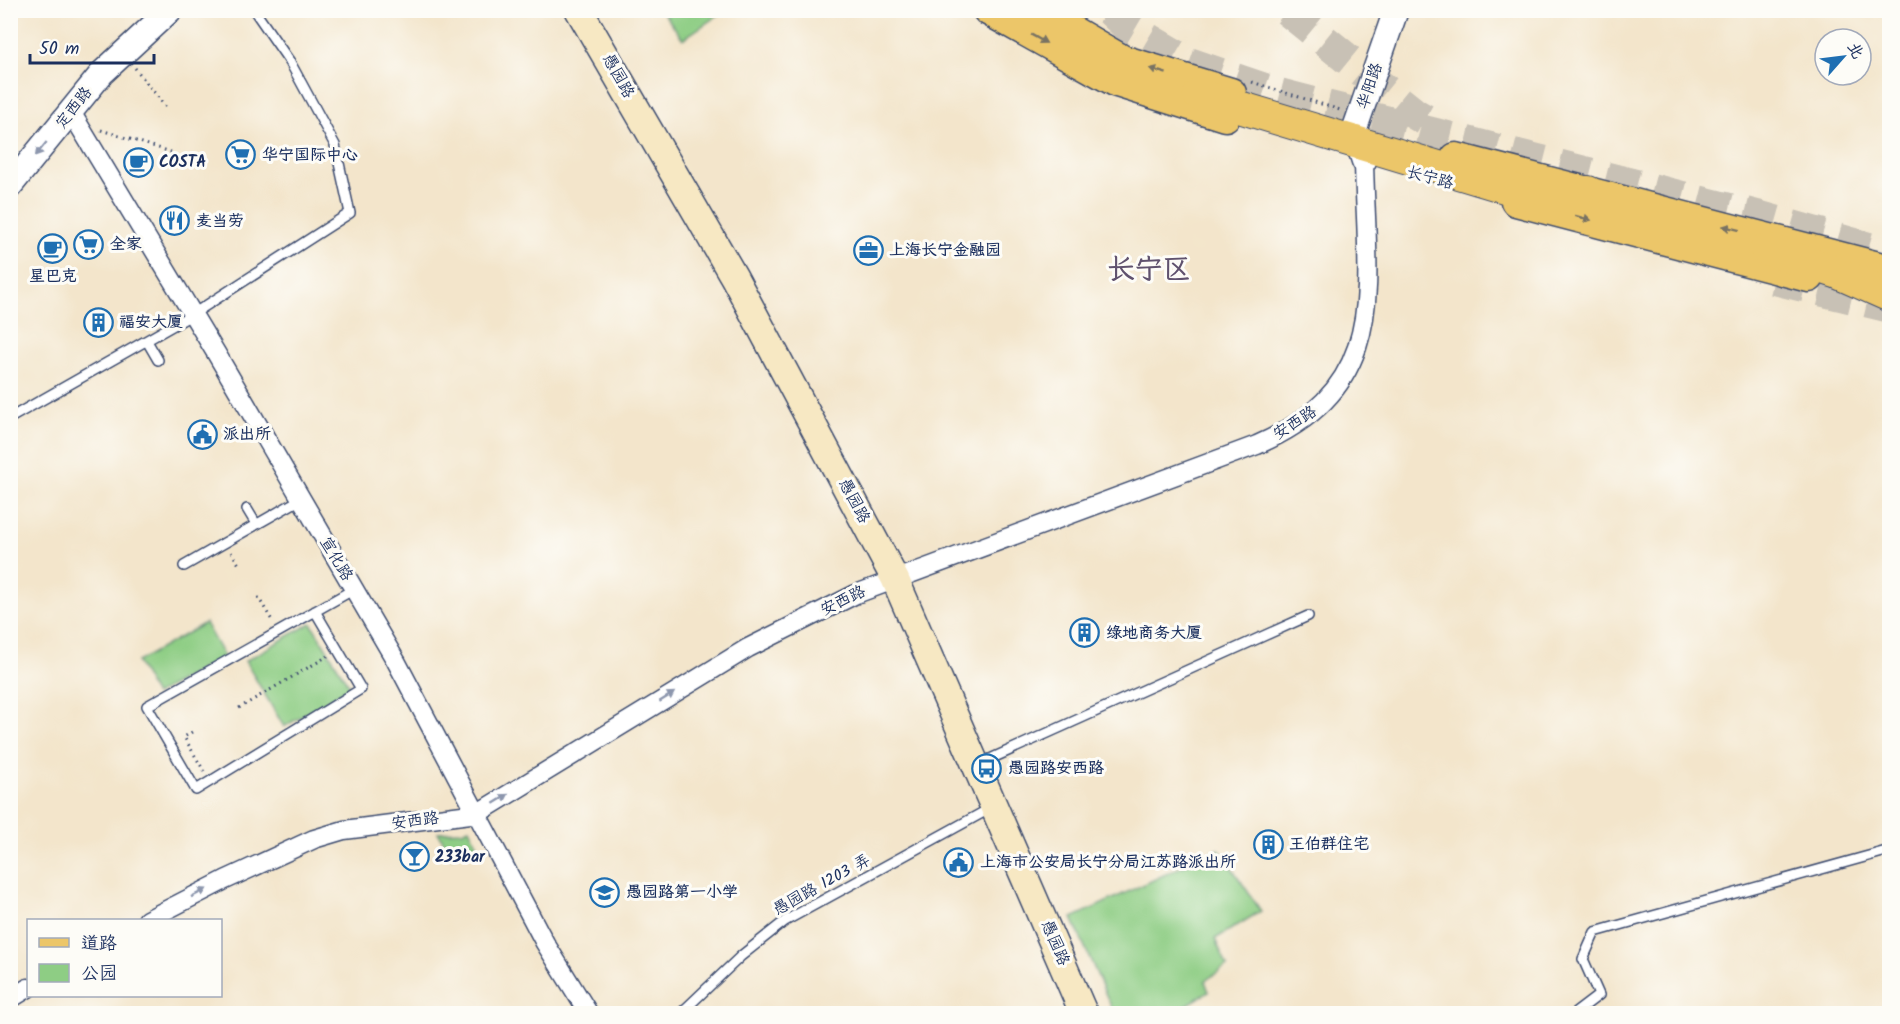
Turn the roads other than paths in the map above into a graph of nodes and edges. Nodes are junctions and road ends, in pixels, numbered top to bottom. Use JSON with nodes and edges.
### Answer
{"nodes":[{"id":1,"x":170,"y":10,"type":"edge"},
{"id":2,"x":254,"y":10,"type":"edge"},
{"id":3,"x":988,"y":10,"type":"edge"},
{"id":4,"x":1036,"y":10,"type":"edge"},
{"id":5,"x":1396,"y":10,"type":"edge"},
{"id":6,"x":581,"y":11,"type":"edge"},
{"id":7,"x":1199,"y":95,"type":"dead end"},
{"id":8,"x":71,"y":112,"type":"junction"},
{"id":9,"x":1359,"y":146,"type":"junction"},
{"id":10,"x":10,"y":186,"type":"edge"},
{"id":11,"x":1588,"y":192,"type":"joint"},
{"id":12,"x":1766,"y":249,"type":"dead end"},
{"id":13,"x":1890,"y":270,"type":"edge"},
{"id":14,"x":1890,"y":296,"type":"edge"},
{"id":15,"x":193,"y":314,"type":"junction"},
{"id":16,"x":147,"y":341,"type":"junction"},
{"id":17,"x":158,"y":360,"type":"dead end"},
{"id":18,"x":10,"y":418,"type":"edge"},
{"id":19,"x":301,"y":499,"type":"junction"},
{"id":20,"x":247,"y":509,"type":"dead end"},
{"id":21,"x":256,"y":524,"type":"junction"},
{"id":22,"x":184,"y":566,"type":"dead end"},
{"id":23,"x":895,"y":579,"type":"junction"},
{"id":24,"x":354,"y":589,"type":"junction"},
{"id":25,"x":315,"y":611,"type":"junction"},
{"id":26,"x":1308,"y":616,"type":"dead end"},
{"id":27,"x":977,"y":765,"type":"junction"},
{"id":28,"x":995,"y":806,"type":"junction"},
{"id":29,"x":478,"y":813,"type":"junction"},
{"id":30,"x":1890,"y":850,"type":"edge"},
{"id":31,"x":151,"y":919,"type":"edge"},
{"id":32,"x":27,"y":989,"type":"edge"},
{"id":33,"x":10,"y":999,"type":"edge"},
{"id":34,"x":589,"y":1014,"type":"edge"},
{"id":35,"x":680,"y":1014,"type":"edge"},
{"id":36,"x":1084,"y":1014,"type":"edge"},
{"id":37,"x":1574,"y":1014,"type":"edge"}],
"edges":[{"from":1,"to":8,"type":"street","name":"定西路"},
{"from":2,"to":15,"type":"lane"},
{"from":3,"to":9,"type":"main road","name":"长宁路","one_way":true},
{"from":9,"to":4,"type":"main road","name":"长宁路","one_way":true},
{"from":5,"to":9,"type":"street","name":"华阳路"},
{"from":6,"to":23,"type":"main road","name":"愚园路"},
{"from":7,"to":9,"type":"highway"},
{"from":8,"to":10,"type":"street","name":"定西路","one_way":true},
{"from":8,"to":15,"type":"street","name":"宣化路"},
{"from":9,"to":11,"type":"highway"},
{"from":9,"to":14,"type":"main road","name":"长宁路","one_way":true},
{"from":9,"to":23,"type":"street","name":"安西路"},
{"from":13,"to":11,"type":"main road","one_way":true},
{"from":12,"to":14,"type":"highway"},
{"from":15,"to":16,"type":"lane"},
{"from":15,"to":19,"type":"street","name":"宣化路"},
{"from":16,"to":17,"type":"lane"},
{"from":16,"to":18,"type":"lane"},
{"from":19,"to":21,"type":"lane"},
{"from":19,"to":24,"type":"street","name":"宣化路"},
{"from":20,"to":21,"type":"lane"},
{"from":21,"to":22,"type":"lane"},
{"from":23,"to":27,"type":"main road","name":"愚园路"},
{"from":29,"to":23,"type":"street","name":"安西路","one_way":true},
{"from":24,"to":25,"type":"lane"},
{"from":24,"to":29,"type":"street","name":"宣化路"},
{"from":25,"to":25,"type":"lane"},
{"from":26,"to":27,"type":"lane"},
{"from":27,"to":28,"type":"main road","name":"愚园路"},
{"from":28,"to":35,"type":"lane","name":"愚园路 1203 弄"},
{"from":28,"to":36,"type":"main road","name":"愚园路"},
{"from":31,"to":29,"type":"street","name":"安西路","one_way":true},
{"from":29,"to":34,"type":"street","name":"宣化路"},
{"from":30,"to":37,"type":"lane"},
{"from":32,"to":33,"type":"street"}]}
